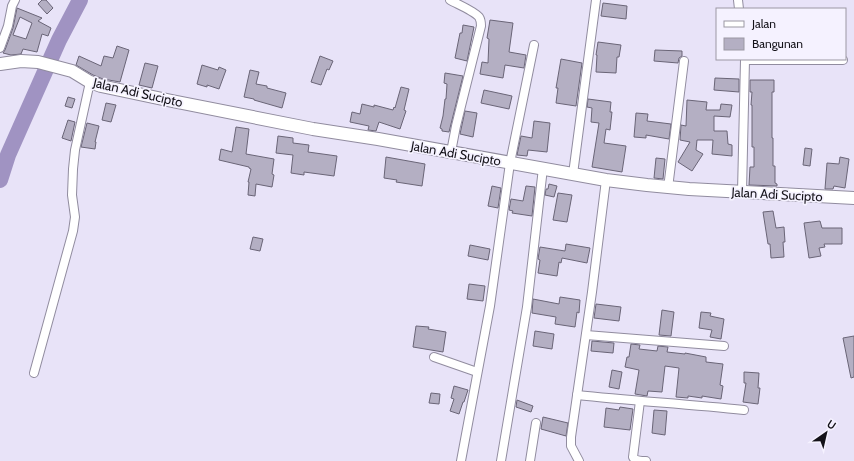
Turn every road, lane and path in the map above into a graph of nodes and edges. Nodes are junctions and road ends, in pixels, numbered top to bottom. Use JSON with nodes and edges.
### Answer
{"nodes":[{"id":1,"x":15,"y":0,"type":"edge"},
{"id":2,"x":450,"y":0,"type":"edge"},
{"id":3,"x":467,"y":0,"type":"edge"},
{"id":4,"x":596,"y":0,"type":"edge"},
{"id":5,"x":468,"y":10,"type":"junction"},
{"id":6,"x":534,"y":45,"type":"dead end"},
{"id":7,"x":0,"y":48,"type":"edge"},
{"id":8,"x":745,"y":60,"type":"edge"},
{"id":9,"x":843,"y":60,"type":"edge"},
{"id":10,"x":684,"y":61,"type":"dead end"},
{"id":11,"x":0,"y":64,"type":"edge"},
{"id":12,"x":90,"y":82,"type":"junction"},
{"id":13,"x":451,"y":152,"type":"junction"},
{"id":14,"x":510,"y":163,"type":"junction"},
{"id":15,"x":543,"y":168,"type":"junction"},
{"id":16,"x":573,"y":174,"type":"junction"},
{"id":17,"x":606,"y":180,"type":"junction"},
{"id":18,"x":668,"y":188,"type":"junction"},
{"id":19,"x":742,"y":192,"type":"junction"},
{"id":20,"x":854,"y":198,"type":"edge"},
{"id":21,"x":586,"y":335,"type":"junction"},
{"id":22,"x":724,"y":346,"type":"dead end"},
{"id":23,"x":434,"y":357,"type":"dead end"},
{"id":24,"x":34,"y":372,"type":"dead end"},
{"id":25,"x":477,"y":372,"type":"junction"},
{"id":26,"x":577,"y":395,"type":"junction"},
{"id":27,"x":640,"y":402,"type":"junction"},
{"id":28,"x":744,"y":410,"type":"dead end"},
{"id":29,"x":536,"y":423,"type":"dead end"},
{"id":30,"x":461,"y":461,"type":"edge"},
{"id":31,"x":502,"y":461,"type":"edge"},
{"id":32,"x":530,"y":461,"type":"edge"},
{"id":33,"x":579,"y":461,"type":"edge"},
{"id":34,"x":646,"y":461,"type":"edge"}],
"edges":[{"from":1,"to":7,"type":"street"},
{"from":2,"to":5,"type":"street"},
{"from":3,"to":5,"type":"street"},
{"from":4,"to":16,"type":"street"},
{"from":5,"to":13,"type":"street"},
{"from":6,"to":14,"type":"street"},
{"from":8,"to":9,"type":"street"},
{"from":8,"to":19,"type":"street"},
{"from":10,"to":18,"type":"street"},
{"from":11,"to":12,"type":"street","name":"Jalan Adi Sucipto"},
{"from":12,"to":13,"type":"street","name":"Jalan Adi Sucipto"},
{"from":12,"to":24,"type":"street"},
{"from":13,"to":14,"type":"street","name":"Jalan Adi Sucipto"},
{"from":14,"to":15,"type":"street","name":"Jalan Adi Sucipto"},
{"from":14,"to":25,"type":"street"},
{"from":15,"to":16,"type":"street","name":"Jalan Adi Sucipto"},
{"from":15,"to":31,"type":"street"},
{"from":16,"to":17,"type":"street","name":"Jalan Adi Sucipto"},
{"from":17,"to":18,"type":"street","name":"Jalan Adi Sucipto"},
{"from":17,"to":21,"type":"street"},
{"from":18,"to":19,"type":"street","name":"Jalan Adi Sucipto"},
{"from":19,"to":20,"type":"street","name":"Jalan Adi Sucipto"},
{"from":21,"to":22,"type":"street"},
{"from":21,"to":26,"type":"street"},
{"from":23,"to":25,"type":"street"},
{"from":25,"to":30,"type":"street"},
{"from":26,"to":27,"type":"street"},
{"from":26,"to":33,"type":"street"},
{"from":27,"to":28,"type":"street"},
{"from":27,"to":34,"type":"street"},
{"from":29,"to":32,"type":"street"}]}
